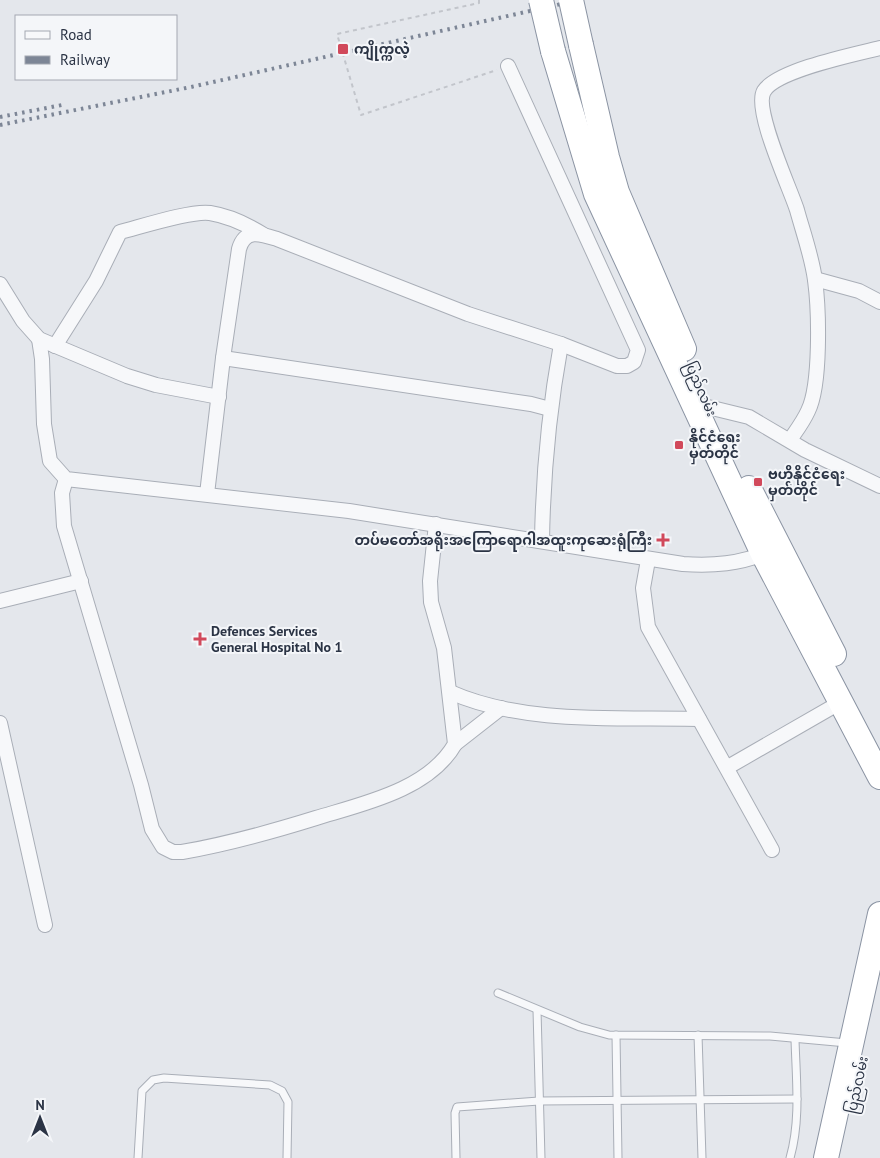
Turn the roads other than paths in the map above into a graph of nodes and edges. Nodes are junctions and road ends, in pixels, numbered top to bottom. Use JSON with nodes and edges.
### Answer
{"nodes":[{"id":1,"x":541,"y":0,"type":"edge"},
{"id":2,"x":570,"y":0,"type":"edge"},
{"id":3,"x":880,"y":48,"type":"edge"},
{"id":4,"x":508,"y":66,"type":"road end"},
{"id":5,"x":264,"y":235,"type":"junction"},
{"id":6,"x":815,"y":279,"type":"junction"},
{"id":7,"x":0,"y":284,"type":"edge"},
{"id":8,"x":880,"y":302,"type":"edge"},
{"id":9,"x":39,"y":339,"type":"junction"},
{"id":10,"x":561,"y":344,"type":"junction"},
{"id":11,"x":55,"y":346,"type":"junction"},
{"id":12,"x":223,"y":358,"type":"junction"},
{"id":13,"x":219,"y":397,"type":"junction"},
{"id":14,"x":550,"y":409,"type":"junction"},
{"id":15,"x":702,"y":410,"type":"junction"},
{"id":16,"x":790,"y":440,"type":"junction"},
{"id":17,"x":66,"y":479,"type":"junction"},
{"id":18,"x":880,"y":486,"type":"edge"},
{"id":19,"x":207,"y":494,"type":"junction"},
{"id":20,"x":436,"y":524,"type":"junction"},
{"id":21,"x":542,"y":542,"type":"junction"},
{"id":22,"x":771,"y":550,"type":"junction"},
{"id":23,"x":648,"y":560,"type":"junction"},
{"id":24,"x":81,"y":581,"type":"junction"},
{"id":25,"x":0,"y":601,"type":"edge"},
{"id":26,"x":450,"y":692,"type":"junction"},
{"id":27,"x":841,"y":702,"type":"junction"},
{"id":28,"x":501,"y":708,"type":"junction"},
{"id":29,"x":699,"y":720,"type":"junction"},
{"id":30,"x":0,"y":723,"type":"edge"},
{"id":31,"x":880,"y":742,"type":"edge"},
{"id":32,"x":455,"y":744,"type":"junction"},
{"id":33,"x":728,"y":767,"type":"junction"},
{"id":34,"x":880,"y":777,"type":"edge"},
{"id":35,"x":772,"y":850,"type":"dead end"},
{"id":36,"x":880,"y":914,"type":"edge"},
{"id":37,"x":44,"y":925,"type":"dead end"},
{"id":38,"x":880,"y":983,"type":"edge"},
{"id":39,"x":498,"y":993,"type":"dead end"},
{"id":40,"x":537,"y":1010,"type":"junction"},
{"id":41,"x":616,"y":1035,"type":"junction"},
{"id":42,"x":698,"y":1035,"type":"junction"},
{"id":43,"x":795,"y":1039,"type":"junction"},
{"id":44,"x":850,"y":1043,"type":"junction"},
{"id":45,"x":797,"y":1099,"type":"junction"},
{"id":46,"x":700,"y":1100,"type":"junction"},
{"id":47,"x":539,"y":1101,"type":"junction"},
{"id":48,"x":617,"y":1101,"type":"junction"},
{"id":49,"x":138,"y":1158,"type":"edge"},
{"id":50,"x":287,"y":1158,"type":"edge"},
{"id":51,"x":456,"y":1158,"type":"edge"},
{"id":52,"x":541,"y":1158,"type":"edge"},
{"id":53,"x":618,"y":1158,"type":"edge"},
{"id":54,"x":702,"y":1158,"type":"edge"},
{"id":55,"x":790,"y":1158,"type":"edge"},
{"id":56,"x":826,"y":1158,"type":"edge"},
{"id":57,"x":842,"y":1158,"type":"edge"}],
"edges":[{"from":1,"to":15,"type":"highway","bridge":true},
{"from":2,"to":15,"type":"highway","name":"ပြည်လမ်း","bridge":true},
{"from":3,"to":6,"type":"street"},
{"from":4,"to":10,"type":"street"},
{"from":5,"to":10,"type":"street"},
{"from":5,"to":11,"type":"street"},
{"from":5,"to":12,"type":"street"},
{"from":6,"to":8,"type":"street"},
{"from":6,"to":16,"type":"street"},
{"from":7,"to":9,"type":"street"},
{"from":9,"to":11,"type":"street"},
{"from":9,"to":17,"type":"street"},
{"from":10,"to":14,"type":"street"},
{"from":11,"to":13,"type":"street"},
{"from":12,"to":13,"type":"street"},
{"from":12,"to":14,"type":"street"},
{"from":13,"to":19,"type":"street"},
{"from":14,"to":21,"type":"street"},
{"from":15,"to":16,"type":"street"},
{"from":15,"to":22,"type":"highway"},
{"from":16,"to":18,"type":"street"},
{"from":17,"to":19,"type":"street"},
{"from":17,"to":24,"type":"street"},
{"from":19,"to":20,"type":"street"},
{"from":20,"to":21,"type":"street"},
{"from":20,"to":26,"type":"street"},
{"from":21,"to":23,"type":"street"},
{"from":22,"to":23,"type":"street"},
{"from":22,"to":27,"type":"highway"},
{"from":22,"to":31,"type":"highway"},
{"from":23,"to":29,"type":"street"},
{"from":24,"to":25,"type":"street"},
{"from":24,"to":32,"type":"street"},
{"from":26,"to":28,"type":"street"},
{"from":26,"to":32,"type":"street"},
{"from":27,"to":33,"type":"street"},
{"from":27,"to":34,"type":"highway"},
{"from":28,"to":29,"type":"street"},
{"from":28,"to":32,"type":"street"},
{"from":29,"to":33,"type":"street"},
{"from":30,"to":37,"type":"street"},
{"from":33,"to":35,"type":"street"},
{"from":36,"to":44,"type":"highway"},
{"from":38,"to":57,"type":"highway","name":"ပြည်လမ်း"},
{"from":39,"to":40,"type":"lane"},
{"from":40,"to":41,"type":"lane"},
{"from":40,"to":47,"type":"lane"},
{"from":41,"to":42,"type":"lane"},
{"from":41,"to":48,"type":"lane"},
{"from":42,"to":43,"type":"lane"},
{"from":42,"to":46,"type":"lane"},
{"from":43,"to":44,"type":"lane"},
{"from":43,"to":45,"type":"lane"},
{"from":44,"to":56,"type":"highway"},
{"from":45,"to":46,"type":"lane"},
{"from":45,"to":55,"type":"lane"},
{"from":46,"to":48,"type":"lane"},
{"from":46,"to":54,"type":"lane"},
{"from":47,"to":48,"type":"lane"},
{"from":47,"to":51,"type":"lane"},
{"from":47,"to":52,"type":"lane"},
{"from":48,"to":53,"type":"lane"},
{"from":49,"to":50,"type":"lane"}]}
